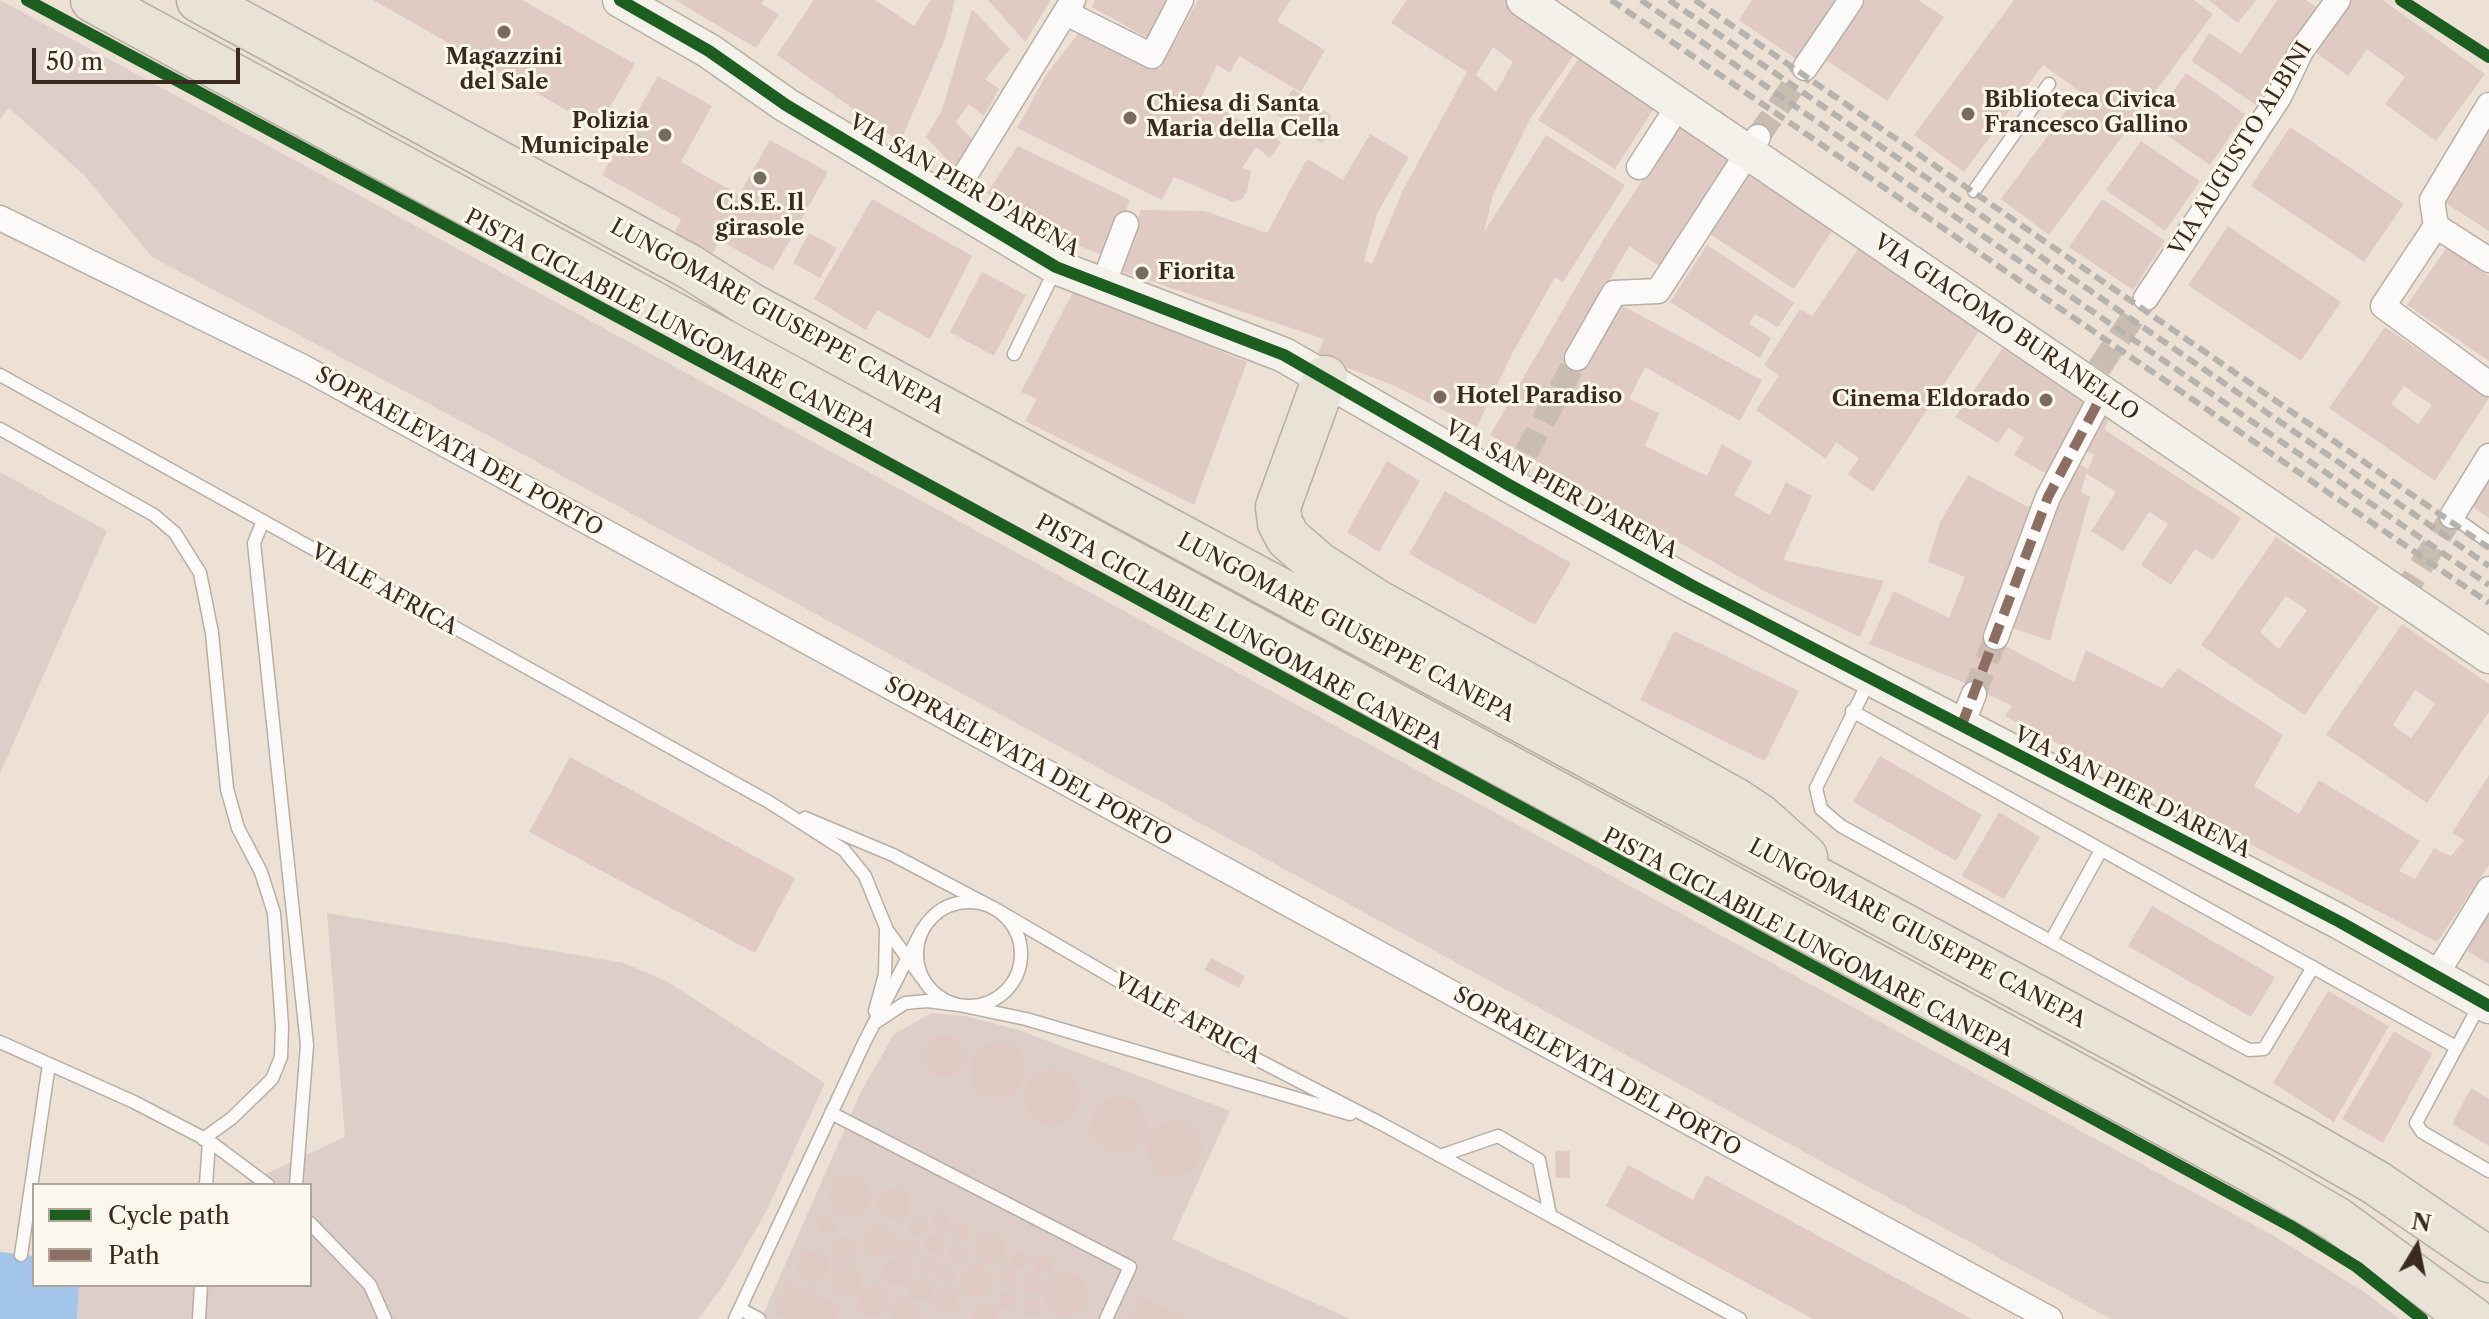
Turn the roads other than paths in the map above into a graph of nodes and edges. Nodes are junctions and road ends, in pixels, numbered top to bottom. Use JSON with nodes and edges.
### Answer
{"nodes":[{"id":1,"x":93,"y":0,"type":"edge"},
{"id":2,"x":199,"y":0,"type":"edge"},
{"id":3,"x":620,"y":0,"type":"edge"},
{"id":4,"x":1181,"y":0,"type":"edge"},
{"id":5,"x":1524,"y":0,"type":"edge"},
{"id":6,"x":1851,"y":0,"type":"edge"},
{"id":7,"x":2338,"y":0,"type":"edge"},
{"id":8,"x":1070,"y":6,"type":"edge"},
{"id":9,"x":1805,"y":68,"type":"tunnel mouth"},
{"id":10,"x":2049,"y":84,"type":"dead end"},
{"id":11,"x":1679,"y":105,"type":"junction"},
{"id":12,"x":2489,"y":105,"type":"edge"},
{"id":13,"x":1753,"y":145,"type":"junction"},
{"id":14,"x":1639,"y":167,"type":"dead end"},
{"id":15,"x":1974,"y":191,"type":"dead end"},
{"id":16,"x":948,"y":203,"type":"junction"},
{"id":17,"x":0,"y":218,"type":"edge"},
{"id":18,"x":1126,"y":224,"type":"dead end"},
{"id":19,"x":2436,"y":226,"type":"junction"},
{"id":20,"x":2489,"y":260,"type":"edge"},
{"id":21,"x":1056,"y":267,"type":"junction"},
{"id":22,"x":1103,"y":285,"type":"junction"},
{"id":23,"x":2146,"y":298,"type":"tunnel mouth"},
{"id":24,"x":1014,"y":354,"type":"dead end"},
{"id":25,"x":1577,"y":358,"type":"tunnel mouth"},
{"id":26,"x":0,"y":375,"type":"edge"},
{"id":27,"x":1325,"y":378,"type":"junction"},
{"id":28,"x":2097,"y":381,"type":"junction"},
{"id":29,"x":2489,"y":384,"type":"edge"},
{"id":30,"x":0,"y":429,"type":"edge"},
{"id":31,"x":2489,"y":456,"type":"edge"},
{"id":32,"x":2452,"y":516,"type":"joint"},
{"id":33,"x":263,"y":521,"type":"junction"},
{"id":34,"x":2489,"y":542,"type":"edge"},
{"id":35,"x":1996,"y":637,"type":"tunnel mouth"},
{"id":36,"x":2489,"y":656,"type":"edge"},
{"id":37,"x":1871,"y":678,"type":"junction"},
{"id":38,"x":1974,"y":694,"type":"tunnel mouth"},
{"id":39,"x":1852,"y":711,"type":"junction"},
{"id":40,"x":1961,"y":727,"type":"junction"},
{"id":41,"x":769,"y":802,"type":"junction"},
{"id":42,"x":2100,"y":852,"type":"junction"},
{"id":43,"x":2489,"y":889,"type":"edge"},
{"id":44,"x":1842,"y":891,"type":"junction"},
{"id":45,"x":997,"y":910,"type":"junction"},
{"id":46,"x":886,"y":928,"type":"junction"},
{"id":47,"x":922,"y":930,"type":"junction"},
{"id":48,"x":2051,"y":941,"type":"junction"},
{"id":49,"x":908,"y":959,"type":"junction"},
{"id":50,"x":2313,"y":967,"type":"junction"},
{"id":51,"x":2436,"y":975,"type":"junction"},
{"id":52,"x":922,"y":978,"type":"junction"},
{"id":53,"x":2485,"y":1004,"type":"edge"},
{"id":54,"x":959,"y":1005,"type":"junction"},
{"id":55,"x":876,"y":1022,"type":"junction"},
{"id":56,"x":865,"y":1041,"type":"junction"},
{"id":57,"x":0,"y":1042,"type":"edge"},
{"id":58,"x":2456,"y":1047,"type":"junction"},
{"id":59,"x":49,"y":1064,"type":"junction"},
{"id":60,"x":831,"y":1113,"type":"junction"},
{"id":61,"x":1380,"y":1123,"type":"junction"},
{"id":62,"x":206,"y":1140,"type":"junction"},
{"id":63,"x":1440,"y":1156,"type":"junction"},
{"id":64,"x":2489,"y":1171,"type":"edge"},
{"id":65,"x":206,"y":1183,"type":"edge"},
{"id":66,"x":265,"y":1183,"type":"edge"},
{"id":67,"x":296,"y":1183,"type":"edge"},
{"id":68,"x":1550,"y":1215,"type":"junction"},
{"id":69,"x":312,"y":1225,"type":"edge"},
{"id":70,"x":21,"y":1255,"type":"dead end"},
{"id":71,"x":2489,"y":1260,"type":"edge"},
{"id":72,"x":201,"y":1287,"type":"edge"},
{"id":73,"x":739,"y":1314,"type":"edge"},
{"id":74,"x":199,"y":1319,"type":"edge"},
{"id":75,"x":385,"y":1319,"type":"edge"},
{"id":76,"x":759,"y":1319,"type":"edge"},
{"id":77,"x":1106,"y":1319,"type":"edge"},
{"id":78,"x":1740,"y":1319,"type":"edge"},
{"id":79,"x":2050,"y":1319,"type":"edge"},
{"id":80,"x":2472,"y":1319,"type":"edge"}],
"edges":[{"from":1,"to":80,"type":"highway","name":"LUNGOMARE GIUSEPPE CANEPA"},
{"from":2,"to":44,"type":"highway","name":"LUNGOMARE GIUSEPPE CANEPA"},
{"from":3,"to":16,"type":"street","name":"VIA SAN PIER D'ARENA"},
{"from":4,"to":8,"type":"street"},
{"from":5,"to":11,"type":"street","name":"VIA GIACOMO BURANELLO"},
{"from":6,"to":9,"type":"street"},
{"from":7,"to":23,"type":"street","name":"VIA AUGUSTO ALBINI"},
{"from":8,"to":16,"type":"street"},
{"from":10,"to":15,"type":"lane"},
{"from":11,"to":13,"type":"street","name":"VIA GIACOMO BURANELLO"},
{"from":11,"to":14,"type":"street"},
{"from":12,"to":19,"type":"street"},
{"from":13,"to":25,"type":"street"},
{"from":13,"to":28,"type":"street","name":"VIA GIACOMO BURANELLO"},
{"from":16,"to":21,"type":"street","name":"VIA SAN PIER D'ARENA"},
{"from":17,"to":79,"type":"street","name":"SOPRAELEVATA DEL PORTO"},
{"from":18,"to":22,"type":"street"},
{"from":19,"to":20,"type":"street"},
{"from":19,"to":29,"type":"street"},
{"from":21,"to":22,"type":"street","name":"VIA SAN PIER D'ARENA"},
{"from":21,"to":24,"type":"lane","name":"VIA SAN PIER D'ARENA"},
{"from":22,"to":27,"type":"street","name":"VIA SAN PIER D'ARENA"},
{"from":26,"to":33,"type":"lane","name":"VIALE AFRICA"},
{"from":27,"to":37,"type":"street","name":"VIA SAN PIER D'ARENA"},
{"from":27,"to":44,"type":"highway"},
{"from":28,"to":35,"type":"street"},
{"from":28,"to":36,"type":"street","name":"VIA GIACOMO BURANELLO"},
{"from":30,"to":62,"type":"lane"},
{"from":31,"to":32,"type":"street"},
{"from":32,"to":34,"type":"lane"},
{"from":33,"to":41,"type":"lane","name":"VIALE AFRICA"},
{"from":33,"to":67,"type":"lane"},
{"from":37,"to":39,"type":"lane"},
{"from":37,"to":40,"type":"street","name":"VIA SAN PIER D'ARENA"},
{"from":38,"to":40,"type":"street"},
{"from":39,"to":42,"type":"lane"},
{"from":39,"to":48,"type":"lane"},
{"from":40,"to":51,"type":"street","name":"VIA SAN PIER D'ARENA"},
{"from":41,"to":45,"type":"lane","name":"VIALE AFRICA"},
{"from":41,"to":46,"type":"lane","name":"VIALE AFRICA"},
{"from":42,"to":48,"type":"lane"},
{"from":42,"to":50,"type":"lane"},
{"from":43,"to":51,"type":"street"},
{"from":44,"to":71,"type":"highway","name":"LUNGOMARE GIUSEPPE CANEPA"},
{"from":45,"to":47,"type":"lane","name":"VIALE AFRICA"},
{"from":45,"to":54,"type":"lane","name":"VIALE AFRICA"},
{"from":45,"to":61,"type":"lane","name":"VIALE AFRICA"},
{"from":46,"to":49,"type":"lane","name":"VIALE AFRICA"},
{"from":46,"to":56,"type":"lane","name":"VIALE AFRICA"},
{"from":47,"to":49,"type":"lane"},
{"from":47,"to":52,"type":"lane"},
{"from":48,"to":50,"type":"lane"},
{"from":49,"to":52,"type":"lane","name":"VIALE AFRICA"},
{"from":49,"to":55,"type":"lane"},
{"from":50,"to":58,"type":"lane"},
{"from":51,"to":53,"type":"street","name":"VIA SAN PIER D'ARENA"},
{"from":52,"to":54,"type":"lane","name":"VIALE AFRICA"},
{"from":53,"to":58,"type":"lane","name":"VIA SAN PIER D'ARENA"},
{"from":54,"to":55,"type":"lane"},
{"from":54,"to":61,"type":"lane","name":"VIALE AFRICA"},
{"from":55,"to":56,"type":"lane"},
{"from":56,"to":60,"type":"lane"},
{"from":57,"to":59,"type":"lane"},
{"from":58,"to":64,"type":"lane","name":"VIA SAN PIER D'ARENA"},
{"from":59,"to":62,"type":"lane"},
{"from":59,"to":70,"type":"lane"},
{"from":60,"to":73,"type":"lane"},
{"from":60,"to":77,"type":"lane"},
{"from":61,"to":63,"type":"lane","name":"VIALE AFRICA"},
{"from":62,"to":65,"type":"lane"},
{"from":62,"to":66,"type":"lane"},
{"from":63,"to":68,"type":"lane","name":"VIALE AFRICA"},
{"from":63,"to":68,"type":"lane"},
{"from":68,"to":78,"type":"lane","name":"VIALE AFRICA"},
{"from":69,"to":75,"type":"lane"},
{"from":72,"to":74,"type":"lane"},
{"from":73,"to":76,"type":"lane"}]}
